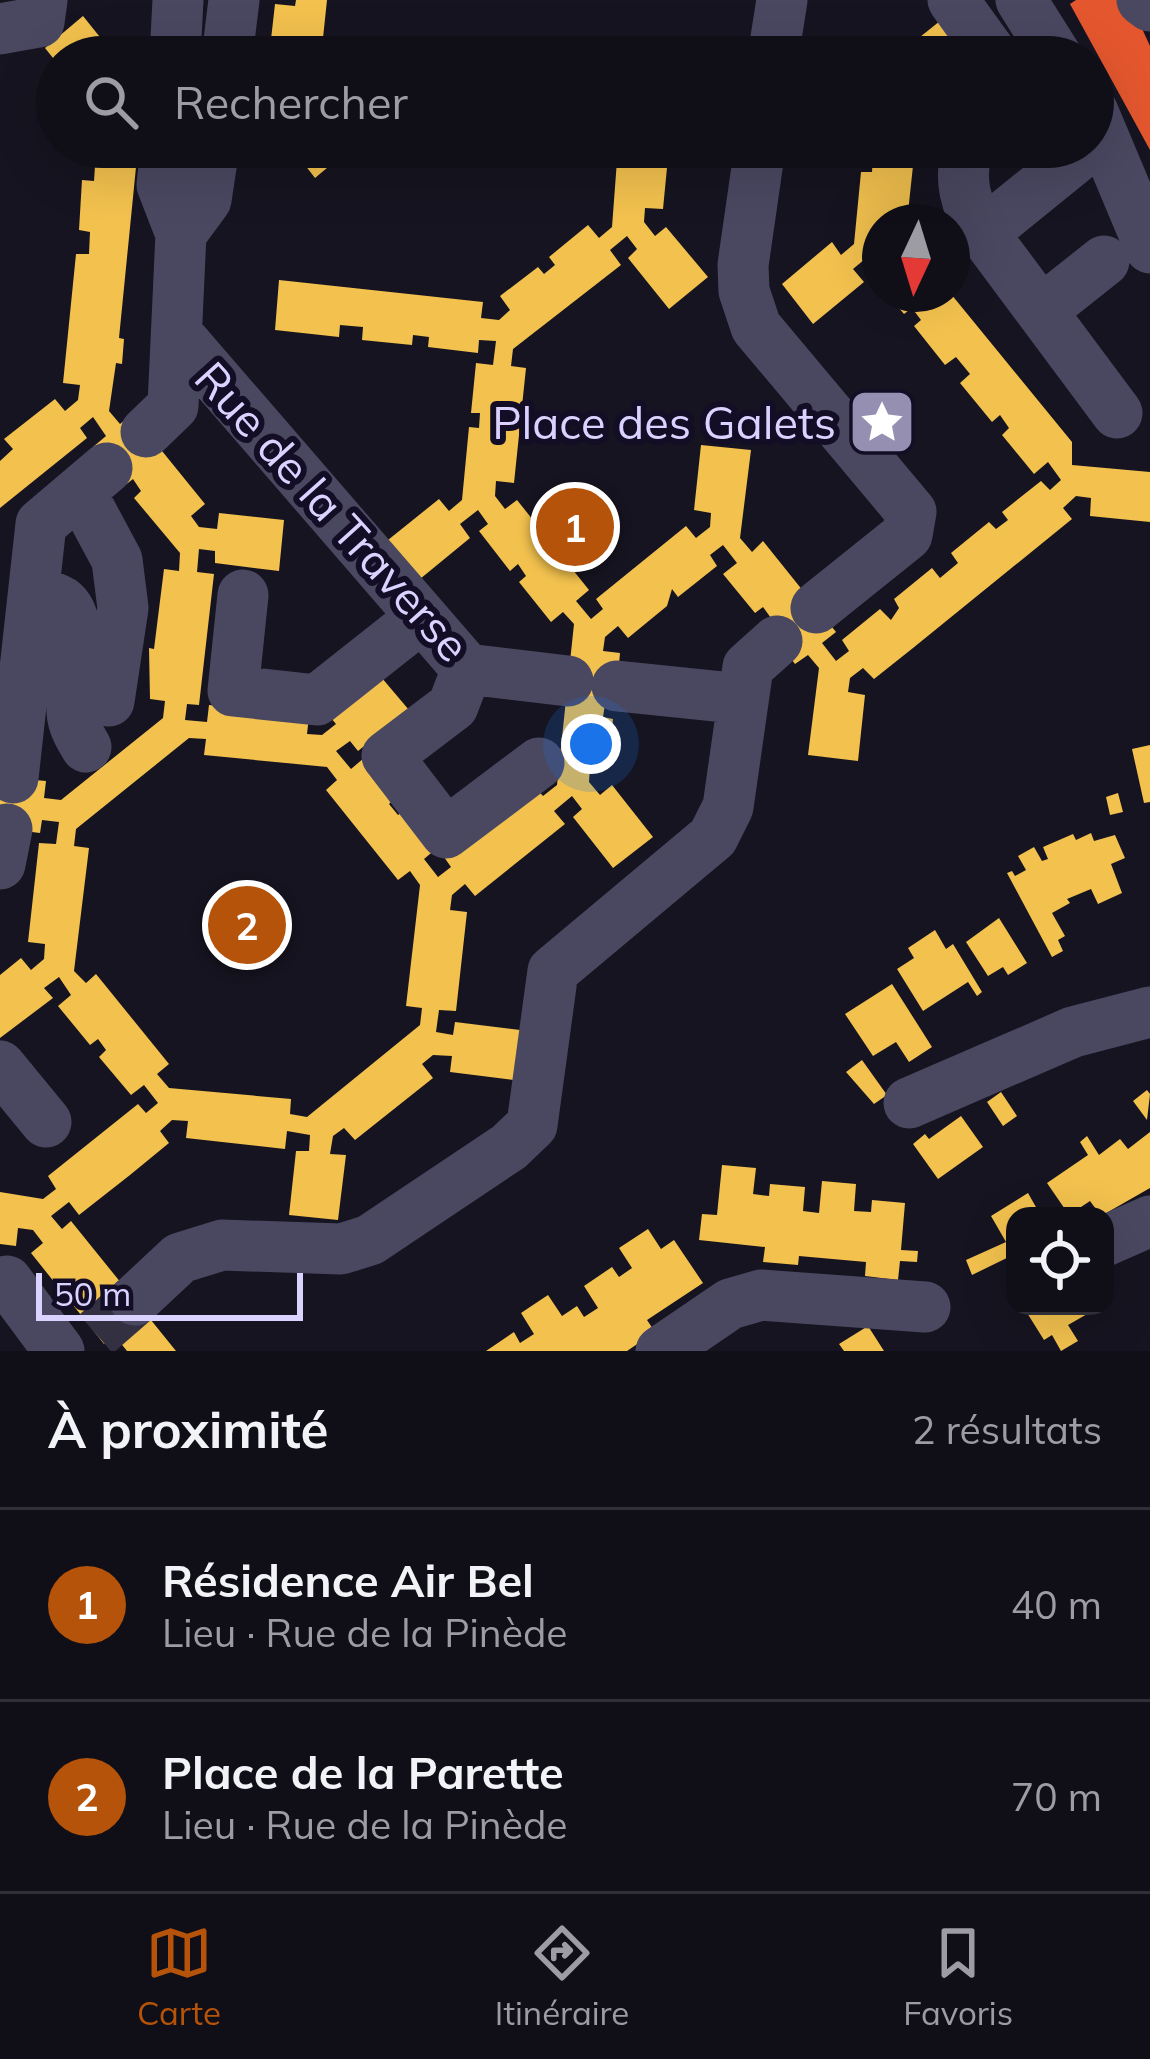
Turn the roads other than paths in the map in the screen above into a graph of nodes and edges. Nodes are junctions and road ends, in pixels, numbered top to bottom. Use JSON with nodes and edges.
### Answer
{"nodes":[{"id":1,"x":41,"y":0,"type":"edge"},
{"id":2,"x":178,"y":0,"type":"edge"},
{"id":3,"x":782,"y":0,"type":"edge"},
{"id":4,"x":953,"y":0,"type":"edge"},
{"id":5,"x":1021,"y":0,"type":"edge"},
{"id":6,"x":1142,"y":0,"type":"edge"},
{"id":7,"x":228,"y":1,"type":"edge"},
{"id":8,"x":1150,"y":6,"type":"edge"},
{"id":9,"x":0,"y":29,"type":"edge"},
{"id":10,"x":176,"y":36,"type":"edge"},
{"id":11,"x":227,"y":36,"type":"edge"},
{"id":12,"x":776,"y":36,"type":"edge"},
{"id":13,"x":979,"y":36,"type":"edge"},
{"id":14,"x":1044,"y":36,"type":"edge"},
{"id":15,"x":164,"y":168,"type":"edge"},
{"id":16,"x":211,"y":168,"type":"edge"},
{"id":17,"x":757,"y":168,"type":"edge"},
{"id":18,"x":962,"y":168,"type":"edge"},
{"id":19,"x":1056,"y":168,"type":"edge"},
{"id":20,"x":1103,"y":168,"type":"edge"},
{"id":21,"x":982,"y":233,"type":"junction"},
{"id":22,"x":181,"y":234,"type":"junction"},
{"id":23,"x":1127,"y":254,"type":"edge"},
{"id":24,"x":1041,"y":311,"type":"junction"},
{"id":25,"x":178,"y":335,"type":"junction"},
{"id":26,"x":1117,"y":413,"type":"dead end"},
{"id":27,"x":146,"y":432,"type":"dead end"},
{"id":28,"x":34,"y":593,"type":"junction"},
{"id":29,"x":243,"y":595,"type":"dead end"},
{"id":30,"x":816,"y":608,"type":"dead end"},
{"id":31,"x":422,"y":617,"type":"junction"},
{"id":32,"x":777,"y":641,"type":"dead end"},
{"id":33,"x":467,"y":669,"type":"junction"},
{"id":34,"x":743,"y":699,"type":"junction"},
{"id":35,"x":109,"y":701,"type":"dead end"},
{"id":36,"x":86,"y":747,"type":"dead end"},
{"id":37,"x":539,"y":763,"type":"dead end"},
{"id":38,"x":13,"y":778,"type":"dead end"},
{"id":39,"x":1150,"y":1012,"type":"edge"},
{"id":40,"x":0,"y":1066,"type":"edge"},
{"id":41,"x":909,"y":1102,"type":"dead end"},
{"id":42,"x":46,"y":1122,"type":"dead end"},
{"id":43,"x":1150,"y":1221,"type":"edge"},
{"id":44,"x":1114,"y":1237,"type":"edge"},
{"id":45,"x":7,"y":1281,"type":"dead end"},
{"id":46,"x":135,"y":1300,"type":"tunnel mouth"},
{"id":47,"x":925,"y":1307,"type":"dead end"},
{"id":48,"x":78,"y":1345,"type":"edge"},
{"id":49,"x":661,"y":1351,"type":"edge"}],
"edges":[{"from":1,"to":9,"type":"street"},
{"from":2,"to":10,"type":"street"},
{"from":3,"to":12,"type":"street"},
{"from":4,"to":13,"type":"street"},
{"from":5,"to":14,"type":"street"},
{"from":6,"to":8,"type":"street"},
{"from":7,"to":11,"type":"street"},
{"from":15,"to":22,"type":"street"},
{"from":16,"to":22,"type":"street"},
{"from":17,"to":30,"type":"street"},
{"from":18,"to":21,"type":"street"},
{"from":19,"to":21,"type":"street"},
{"from":20,"to":23,"type":"street"},
{"from":21,"to":24,"type":"street"},
{"from":22,"to":25,"type":"street"},
{"from":23,"to":24,"type":"street"},
{"from":24,"to":26,"type":"street"},
{"from":25,"to":27,"type":"street"},
{"from":25,"to":31,"type":"street","name":"Rue de la Traverse"},
{"from":28,"to":35,"type":"street"},
{"from":28,"to":36,"type":"street"},
{"from":28,"to":38,"type":"street"},
{"from":29,"to":31,"type":"street"},
{"from":31,"to":33,"type":"street","name":"Rue de la Traverse"},
{"from":32,"to":34,"type":"street"},
{"from":33,"to":34,"type":"street","name":"Rue de la Traverse"},
{"from":33,"to":37,"type":"street"},
{"from":34,"to":46,"type":"street"},
{"from":39,"to":41,"type":"street"},
{"from":40,"to":42,"type":"street"},
{"from":43,"to":44,"type":"street"},
{"from":45,"to":48,"type":"street"},
{"from":47,"to":49,"type":"street"}]}
